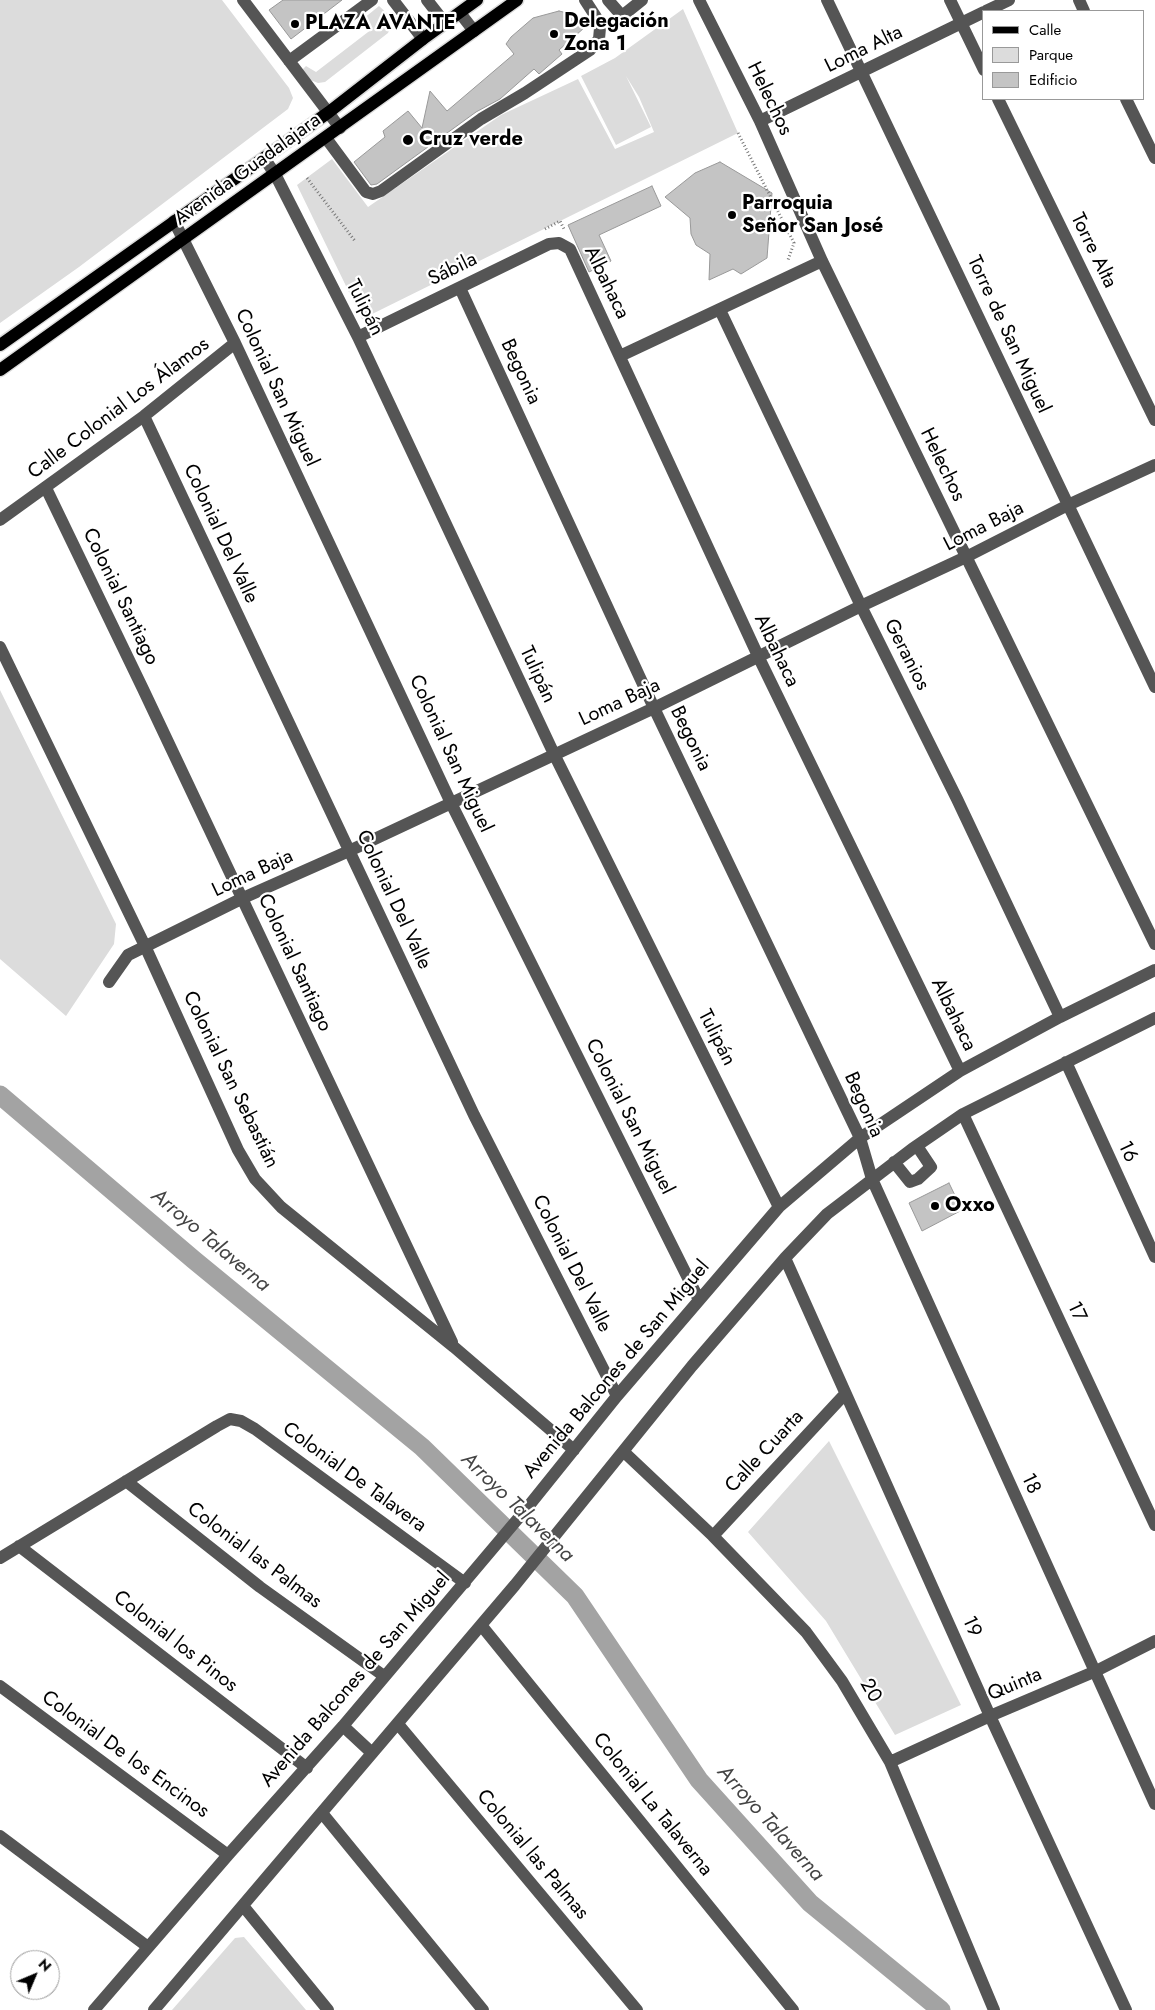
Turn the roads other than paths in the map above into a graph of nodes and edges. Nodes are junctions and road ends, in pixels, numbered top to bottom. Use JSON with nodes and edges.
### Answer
{"nodes":[{"id":1,"x":243,"y":0,"type":"edge"},
{"id":2,"x":372,"y":0,"type":"edge"},
{"id":3,"x":393,"y":0,"type":"edge"},
{"id":4,"x":427,"y":0,"type":"edge"},
{"id":5,"x":477,"y":0,"type":"edge"},
{"id":6,"x":517,"y":0,"type":"edge"},
{"id":7,"x":586,"y":0,"type":"edge"},
{"id":8,"x":608,"y":0,"type":"edge"},
{"id":9,"x":642,"y":0,"type":"edge"},
{"id":10,"x":700,"y":0,"type":"edge"},
{"id":11,"x":827,"y":0,"type":"edge"},
{"id":12,"x":950,"y":0,"type":"edge"},
{"id":13,"x":1009,"y":0,"type":"edge"},
{"id":14,"x":989,"y":10,"type":"edge"},
{"id":15,"x":460,"y":13,"type":"junction"},
{"id":16,"x":982,"y":14,"type":"edge"},
{"id":17,"x":445,"y":24,"type":"junction"},
{"id":18,"x":961,"y":24,"type":"junction"},
{"id":19,"x":474,"y":30,"type":"junction"},
{"id":20,"x":423,"y":39,"type":"junction"},
{"id":21,"x":290,"y":61,"type":"junction"},
{"id":22,"x":982,"y":66,"type":"edge"},
{"id":23,"x":861,"y":72,"type":"junction"},
{"id":24,"x":998,"y":100,"type":"edge"},
{"id":25,"x":1126,"y":100,"type":"edge"},
{"id":26,"x":329,"y":112,"type":"junction"},
{"id":27,"x":760,"y":121,"type":"junction"},
{"id":28,"x":340,"y":128,"type":"junction"},
{"id":29,"x":326,"y":138,"type":"junction"},
{"id":30,"x":264,"y":158,"type":"junction"},
{"id":31,"x":1155,"y":158,"type":"edge"},
{"id":32,"x":275,"y":174,"type":"junction"},
{"id":33,"x":174,"y":221,"type":"junction"},
{"id":34,"x":184,"y":239,"type":"junction"},
{"id":35,"x":565,"y":245,"type":"joint"},
{"id":36,"x":822,"y":261,"type":"junction"},
{"id":37,"x":460,"y":288,"type":"junction"},
{"id":38,"x":720,"y":310,"type":"junction"},
{"id":39,"x":358,"y":337,"type":"junction"},
{"id":40,"x":235,"y":343,"type":"junction"},
{"id":41,"x":0,"y":345,"type":"edge"},
{"id":42,"x":620,"y":356,"type":"junction"},
{"id":43,"x":0,"y":370,"type":"edge"},
{"id":44,"x":144,"y":416,"type":"junction"},
{"id":45,"x":1155,"y":420,"type":"edge"},
{"id":46,"x":1155,"y":465,"type":"edge"},
{"id":47,"x":46,"y":488,"type":"junction"},
{"id":48,"x":1068,"y":505,"type":"junction"},
{"id":49,"x":0,"y":520,"type":"edge"},
{"id":50,"x":966,"y":557,"type":"junction"},
{"id":51,"x":861,"y":606,"type":"junction"},
{"id":52,"x":0,"y":647,"type":"edge"},
{"id":53,"x":758,"y":658,"type":"junction"},
{"id":54,"x":1155,"y":687,"type":"edge"},
{"id":55,"x":654,"y":708,"type":"junction"},
{"id":56,"x":554,"y":754,"type":"junction"},
{"id":57,"x":451,"y":803,"type":"junction"},
{"id":58,"x":349,"y":851,"type":"junction"},
{"id":59,"x":243,"y":898,"type":"junction"},
{"id":60,"x":1155,"y":944,"type":"edge"},
{"id":61,"x":146,"y":946,"type":"junction"},
{"id":62,"x":1155,"y":970,"type":"edge"},
{"id":63,"x":109,"y":982,"type":"dead end"},
{"id":64,"x":1060,"y":1016,"type":"junction"},
{"id":65,"x":1155,"y":1018,"type":"edge"},
{"id":66,"x":1066,"y":1062,"type":"junction"},
{"id":67,"x":960,"y":1071,"type":"junction"},
{"id":68,"x":963,"y":1114,"type":"junction"},
{"id":69,"x":860,"y":1138,"type":"junction"},
{"id":70,"x":916,"y":1146,"type":"junction"},
{"id":71,"x":894,"y":1162,"type":"junction"},
{"id":72,"x":872,"y":1179,"type":"junction"},
{"id":73,"x":779,"y":1207,"type":"junction"},
{"id":74,"x":1155,"y":1257,"type":"edge"},
{"id":75,"x":785,"y":1258,"type":"junction"},
{"id":76,"x":699,"y":1300,"type":"junction"},
{"id":77,"x":454,"y":1347,"type":"junction"},
{"id":78,"x":845,"y":1394,"type":"junction"},
{"id":79,"x":617,"y":1396,"type":"junction"},
{"id":80,"x":574,"y":1450,"type":"junction"},
{"id":81,"x":624,"y":1452,"type":"junction"},
{"id":82,"x":126,"y":1481,"type":"junction"},
{"id":83,"x":1155,"y":1526,"type":"edge"},
{"id":84,"x":713,"y":1536,"type":"junction"},
{"id":85,"x":20,"y":1546,"type":"junction"},
{"id":86,"x":0,"y":1558,"type":"edge"},
{"id":87,"x":464,"y":1583,"type":"junction"},
{"id":88,"x":481,"y":1625,"type":"junction"},
{"id":89,"x":1155,"y":1642,"type":"edge"},
{"id":90,"x":1096,"y":1671,"type":"junction"},
{"id":91,"x":384,"y":1676,"type":"junction"},
{"id":92,"x":0,"y":1686,"type":"edge"},
{"id":93,"x":990,"y":1716,"type":"junction"},
{"id":94,"x":398,"y":1724,"type":"junction"},
{"id":95,"x":344,"y":1726,"type":"junction"},
{"id":96,"x":372,"y":1753,"type":"junction"},
{"id":97,"x":890,"y":1762,"type":"junction"},
{"id":98,"x":307,"y":1768,"type":"junction"},
{"id":99,"x":1155,"y":1804,"type":"edge"},
{"id":100,"x":322,"y":1813,"type":"junction"},
{"id":101,"x":0,"y":1836,"type":"edge"},
{"id":102,"x":228,"y":1855,"type":"junction"},
{"id":103,"x":244,"y":1907,"type":"junction"},
{"id":104,"x":148,"y":1947,"type":"junction"},
{"id":105,"x":102,"y":2007,"type":"edge"},
{"id":106,"x":154,"y":2010,"type":"edge"},
{"id":107,"x":328,"y":2010,"type":"edge"},
{"id":108,"x":482,"y":2010,"type":"edge"},
{"id":109,"x":637,"y":2010,"type":"edge"},
{"id":110,"x":793,"y":2010,"type":"edge"},
{"id":111,"x":994,"y":2010,"type":"edge"},
{"id":112,"x":1126,"y":2010,"type":"edge"}],
"edges":[{"from":1,"to":21,"type":"street"},
{"from":2,"to":21,"type":"street"},
{"from":3,"to":20,"type":"street"},
{"from":4,"to":17,"type":"street"},
{"from":5,"to":15,"type":"main road","name":"Avenida Guadalajara"},
{"from":6,"to":19,"type":"main road","name":"Avenida Guadalajara"},
{"from":7,"to":29,"type":"street"},
{"from":8,"to":9,"type":"street"},
{"from":10,"to":27,"type":"street","name":"Helechos"},
{"from":11,"to":23,"type":"street","name":"Torre de San Miguel"},
{"from":12,"to":18,"type":"street"},
{"from":13,"to":14,"type":"street","name":"Loma Alta"},
{"from":15,"to":17,"type":"main road","name":"Avenida Guadalajara"},
{"from":15,"to":19,"type":"street"},
{"from":16,"to":18,"type":"street","name":"Loma Alta"},
{"from":17,"to":20,"type":"main road","name":"Avenida Guadalajara"},
{"from":18,"to":22,"type":"street"},
{"from":18,"to":23,"type":"street","name":"Loma Alta"},
{"from":19,"to":28,"type":"main road","name":"Avenida Guadalajara"},
{"from":20,"to":26,"type":"main road","name":"Avenida Guadalajara"},
{"from":21,"to":26,"type":"street"},
{"from":23,"to":27,"type":"street","name":"Loma Alta"},
{"from":23,"to":48,"type":"street","name":"Torre de San Miguel"},
{"from":24,"to":45,"type":"street","name":"Torre Alta"},
{"from":25,"to":31,"type":"street"},
{"from":26,"to":28,"type":"street"},
{"from":26,"to":30,"type":"main road","name":"Avenida Guadalajara"},
{"from":27,"to":36,"type":"street","name":"Helechos"},
{"from":28,"to":29,"type":"main road","name":"Avenida Guadalajara"},
{"from":29,"to":32,"type":"main road","name":"Avenida Guadalajara"},
{"from":30,"to":32,"type":"street","name":"Tulipán"},
{"from":30,"to":33,"type":"main road","name":"Avenida Guadalajara"},
{"from":32,"to":34,"type":"main road","name":"Avenida Guadalajara"},
{"from":32,"to":39,"type":"street","name":"Tulipán"},
{"from":33,"to":34,"type":"street","name":"Colonial San Miguel"},
{"from":33,"to":41,"type":"main road","name":"Avenida Guadalajara"},
{"from":34,"to":40,"type":"street","name":"Colonial San Miguel"},
{"from":34,"to":43,"type":"main road","name":"Avenida Guadalajara"},
{"from":35,"to":37,"type":"street","name":"Sábila"},
{"from":35,"to":42,"type":"street","name":"Albahaca"},
{"from":36,"to":38,"type":"street"},
{"from":36,"to":50,"type":"street","name":"Helechos"},
{"from":37,"to":39,"type":"street","name":"Sábila"},
{"from":37,"to":55,"type":"street","name":"Begonia"},
{"from":38,"to":42,"type":"street"},
{"from":38,"to":51,"type":"street","name":"Geranios"},
{"from":39,"to":56,"type":"street","name":"Tulipán"},
{"from":40,"to":44,"type":"street","name":"Calle Colonial Los Álamos"},
{"from":40,"to":57,"type":"street","name":"Colonial San Miguel"},
{"from":42,"to":53,"type":"street","name":"Albahaca"},
{"from":44,"to":47,"type":"street","name":"Calle Colonial Los Álamos"},
{"from":44,"to":58,"type":"street","name":"Colonial Del Valle"},
{"from":46,"to":48,"type":"street","name":"Loma Baja"},
{"from":47,"to":49,"type":"street","name":"Calle Colonial Los Álamos"},
{"from":47,"to":59,"type":"street","name":"Colonial Santiago"},
{"from":48,"to":50,"type":"street","name":"Loma Baja"},
{"from":48,"to":54,"type":"street","name":"Torre de San Miguel"},
{"from":50,"to":51,"type":"street","name":"Loma Baja"},
{"from":50,"to":60,"type":"street","name":"Helechos"},
{"from":51,"to":53,"type":"street","name":"Loma Baja"},
{"from":51,"to":64,"type":"street","name":"Geranios"},
{"from":52,"to":61,"type":"street","name":"Colonial San Sebastián"},
{"from":53,"to":55,"type":"street","name":"Loma Baja"},
{"from":53,"to":67,"type":"street","name":"Albahaca"},
{"from":55,"to":56,"type":"street","name":"Loma Baja"},
{"from":55,"to":69,"type":"street","name":"Begonia"},
{"from":56,"to":57,"type":"street","name":"Loma Baja"},
{"from":56,"to":73,"type":"street","name":"Tulipán"},
{"from":57,"to":58,"type":"street","name":"Loma Baja"},
{"from":57,"to":76,"type":"street","name":"Colonial San Miguel"},
{"from":58,"to":59,"type":"street","name":"Loma Baja"},
{"from":58,"to":79,"type":"street","name":"Colonial Del Valle"},
{"from":59,"to":61,"type":"street","name":"Loma Baja"},
{"from":59,"to":77,"type":"street","name":"Colonial Santiago"},
{"from":61,"to":63,"type":"street","name":"Loma Baja"},
{"from":61,"to":77,"type":"street","name":"Colonial San Sebastián"},
{"from":62,"to":64,"type":"street","name":"Avenida Balcones de San Miguel"},
{"from":64,"to":67,"type":"street","name":"Avenida Balcones de San Miguel"},
{"from":65,"to":66,"type":"street"},
{"from":66,"to":68,"type":"street"},
{"from":66,"to":74,"type":"street","name":"16"},
{"from":67,"to":69,"type":"street","name":"Avenida Balcones de San Miguel"},
{"from":68,"to":70,"type":"street"},
{"from":68,"to":83,"type":"street","name":"17"},
{"from":69,"to":72,"type":"street","name":"Begonia"},
{"from":69,"to":73,"type":"street","name":"Avenida Balcones de San Miguel"},
{"from":70,"to":71,"type":"street"},
{"from":70,"to":71,"type":"street"},
{"from":71,"to":72,"type":"street"},
{"from":72,"to":75,"type":"street"},
{"from":72,"to":90,"type":"street","name":"18"},
{"from":73,"to":76,"type":"street","name":"Avenida Balcones de San Miguel"},
{"from":75,"to":78,"type":"street","name":"19"},
{"from":75,"to":81,"type":"street"},
{"from":76,"to":79,"type":"street","name":"Avenida Balcones de San Miguel"},
{"from":77,"to":80,"type":"street","name":"Colonial San Sebastián"},
{"from":78,"to":84,"type":"street","name":"Calle Cuarta"},
{"from":78,"to":93,"type":"street","name":"19"},
{"from":79,"to":80,"type":"street","name":"Avenida Balcones de San Miguel"},
{"from":80,"to":87,"type":"street","name":"Avenida Balcones de San Miguel"},
{"from":81,"to":84,"type":"street","name":"20"},
{"from":81,"to":88,"type":"street"},
{"from":82,"to":85,"type":"street"},
{"from":82,"to":87,"type":"street","name":"Colonial De Talavera"},
{"from":82,"to":91,"type":"street","name":"Colonial las Palmas"},
{"from":84,"to":97,"type":"street","name":"20"},
{"from":85,"to":86,"type":"street"},
{"from":85,"to":98,"type":"street","name":"Colonial los Pinos"},
{"from":87,"to":91,"type":"street","name":"Avenida Balcones de San Miguel"},
{"from":88,"to":94,"type":"street"},
{"from":88,"to":110,"type":"street","name":"Colonial La Talaverna"},
{"from":89,"to":90,"type":"street","name":"Quinta"},
{"from":90,"to":93,"type":"street","name":"Quinta"},
{"from":90,"to":99,"type":"street","name":"18"},
{"from":91,"to":95,"type":"street","name":"Avenida Balcones de San Miguel"},
{"from":92,"to":102,"type":"street","name":"Colonial De los Encinos"},
{"from":93,"to":97,"type":"street","name":"Quinta"},
{"from":93,"to":112,"type":"street","name":"19"},
{"from":94,"to":96,"type":"street"},
{"from":94,"to":109,"type":"street","name":"Colonial las Palmas"},
{"from":95,"to":96,"type":"street"},
{"from":95,"to":98,"type":"street","name":"Avenida Balcones de San Miguel"},
{"from":96,"to":100,"type":"street"},
{"from":97,"to":111,"type":"street","name":"20"},
{"from":98,"to":102,"type":"street","name":"Avenida Balcones de San Miguel"},
{"from":100,"to":103,"type":"street"},
{"from":100,"to":108,"type":"street"},
{"from":101,"to":104,"type":"street"},
{"from":102,"to":104,"type":"street","name":"Avenida Balcones de San Miguel"},
{"from":103,"to":106,"type":"street"},
{"from":103,"to":107,"type":"street"},
{"from":104,"to":105,"type":"street","name":"Avenida Balcones de San Miguel"}]}
